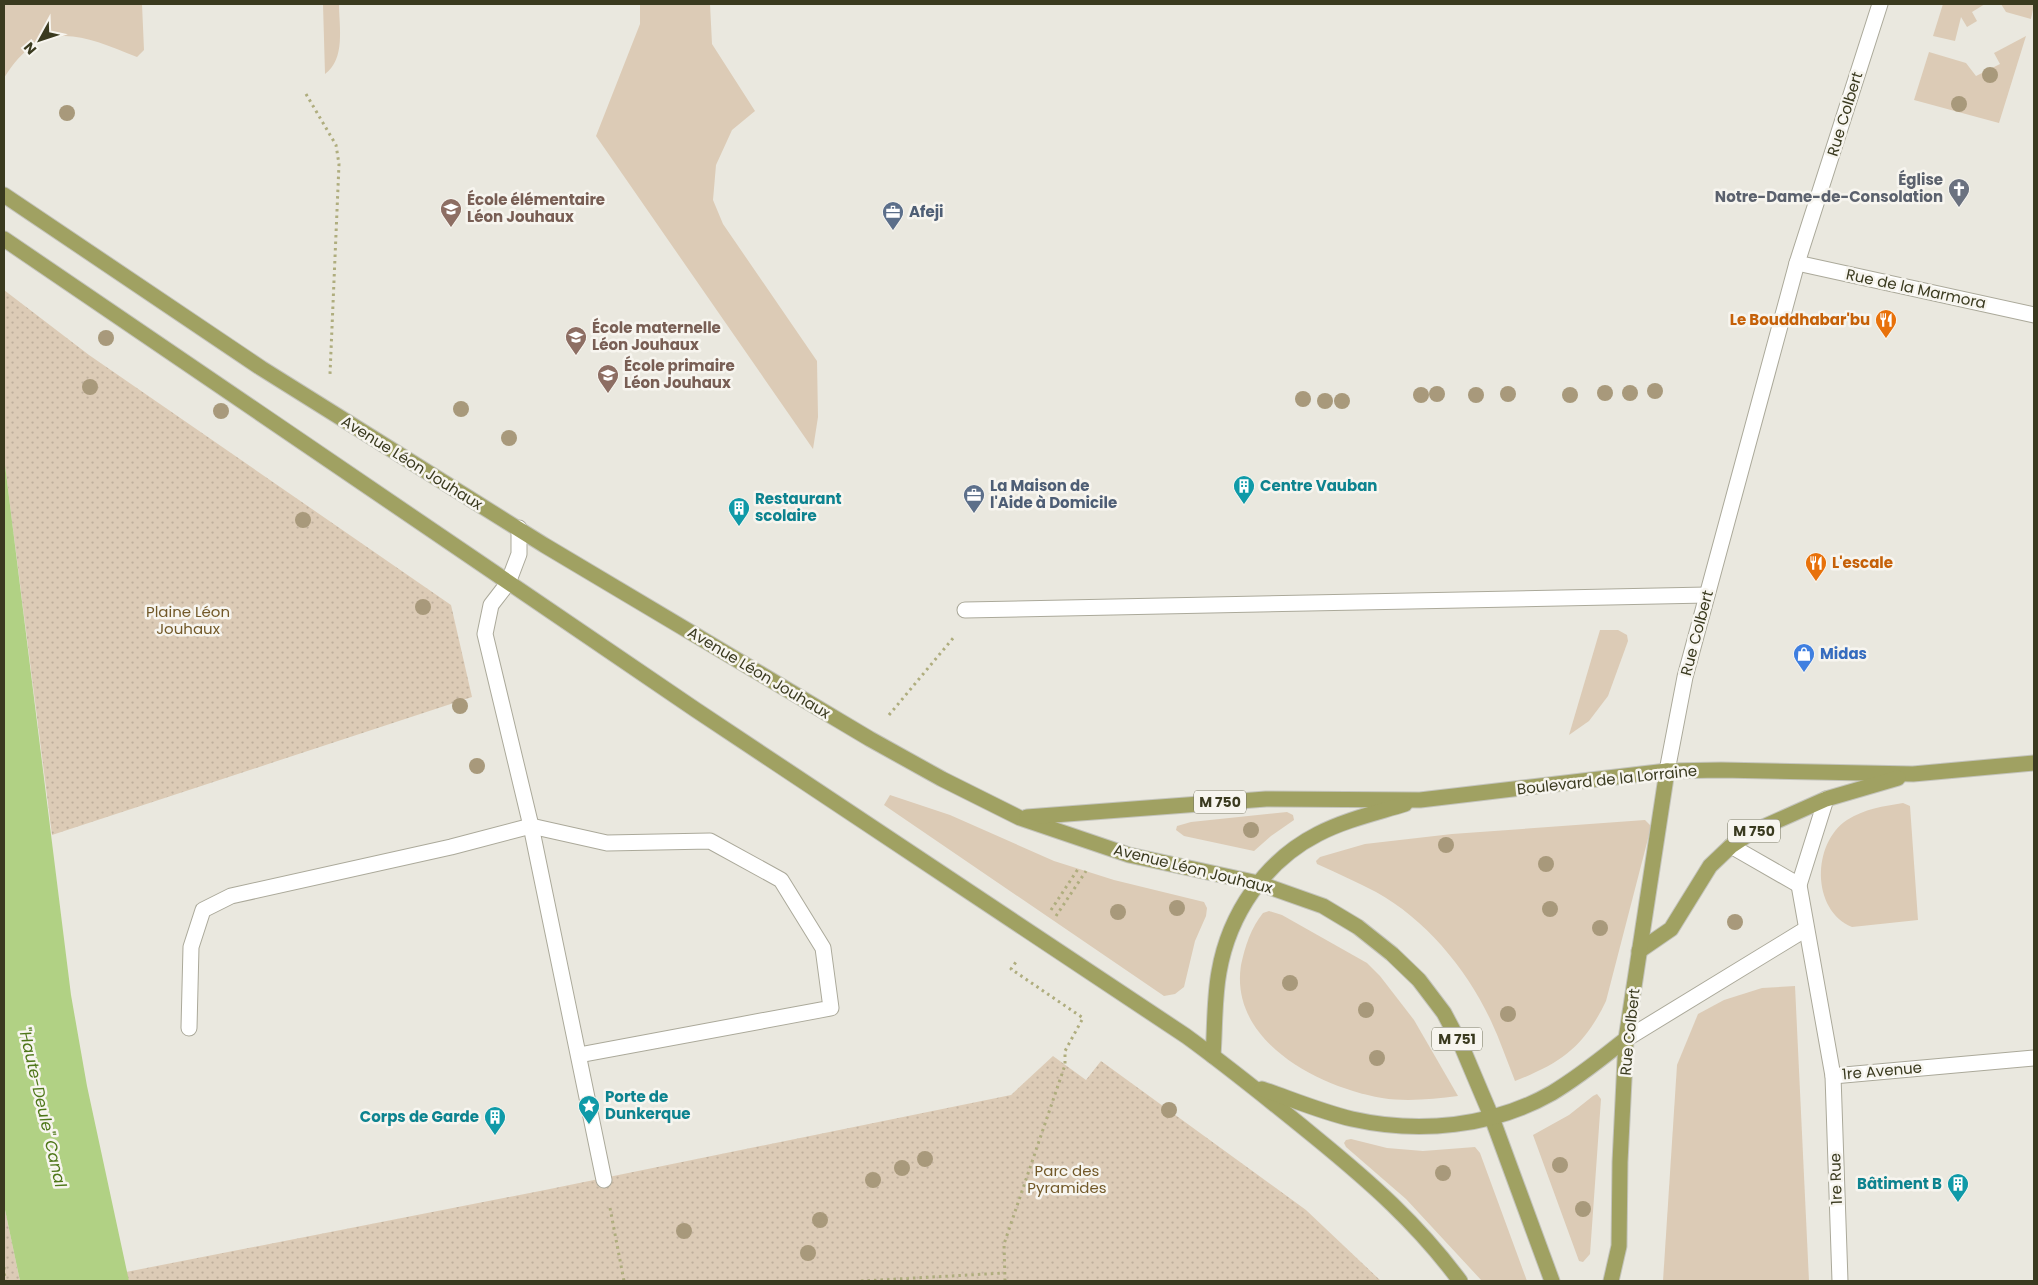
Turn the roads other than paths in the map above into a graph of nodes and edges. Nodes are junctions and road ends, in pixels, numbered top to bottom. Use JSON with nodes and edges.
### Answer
{"nodes":[{"id":1,"x":1880,"y":4,"type":"edge"},
{"id":2,"x":4,"y":194,"type":"edge"},
{"id":3,"x":4,"y":239,"type":"edge"},
{"id":4,"x":1797,"y":263,"type":"junction"},
{"id":5,"x":2034,"y":315,"type":"edge"},
{"id":6,"x":519,"y":528,"type":"junction"},
{"id":7,"x":508,"y":583,"type":"junction"},
{"id":8,"x":1707,"y":595,"type":"junction"},
{"id":9,"x":965,"y":610,"type":"dead end"},
{"id":10,"x":2034,"y":762,"type":"edge"},
{"id":11,"x":1667,"y":772,"type":"junction"},
{"id":12,"x":1913,"y":774,"type":"junction"},
{"id":13,"x":1420,"y":800,"type":"junction"},
{"id":14,"x":1826,"y":800,"type":"junction"},
{"id":15,"x":1020,"y":818,"type":"junction"},
{"id":16,"x":531,"y":826,"type":"junction"},
{"id":17,"x":1731,"y":846,"type":"junction"},
{"id":18,"x":1258,"y":883,"type":"junction"},
{"id":19,"x":1798,"y":885,"type":"junction"},
{"id":20,"x":1806,"y":929,"type":"junction"},
{"id":21,"x":1639,"y":951,"type":"junction"},
{"id":22,"x":189,"y":1028,"type":"dead end"},
{"id":23,"x":1626,"y":1039,"type":"junction"},
{"id":24,"x":579,"y":1055,"type":"junction"},
{"id":25,"x":1213,"y":1056,"type":"junction"},
{"id":26,"x":2034,"y":1058,"type":"edge"},
{"id":27,"x":1833,"y":1076,"type":"junction"},
{"id":28,"x":1253,"y":1086,"type":"junction"},
{"id":29,"x":1492,"y":1118,"type":"junction"},
{"id":30,"x":604,"y":1180,"type":"road end"},
{"id":31,"x":1460,"y":1281,"type":"edge"},
{"id":32,"x":1552,"y":1281,"type":"edge"},
{"id":33,"x":1611,"y":1281,"type":"edge"},
{"id":34,"x":1840,"y":1281,"type":"edge"}],
"edges":[{"from":1,"to":4,"type":"street","name":"Rue Colbert"},
{"from":2,"to":6,"type":"main road","name":"Avenue Léon Jouhaux"},
{"from":3,"to":7,"type":"main road"},
{"from":4,"to":5,"type":"street","name":"Rue de la Marmora"},
{"from":4,"to":8,"type":"street","name":"Rue Colbert"},
{"from":6,"to":7,"type":"street"},
{"from":6,"to":15,"type":"main road","name":"Avenue Léon Jouhaux"},
{"from":7,"to":16,"type":"street"},
{"from":7,"to":25,"type":"main road"},
{"from":8,"to":9,"type":"street"},
{"from":8,"to":11,"type":"street","name":"Rue Colbert"},
{"from":10,"to":12,"type":"main road","name":"Boulevard de la Lorraine","number":"M 750"},
{"from":11,"to":12,"type":"main road","name":"Boulevard de la Lorraine","number":"M 750"},
{"from":11,"to":13,"type":"main road","name":"Boulevard de la Lorraine","number":"M 750"},
{"from":11,"to":21,"type":"main road","name":"Rue Colbert"},
{"from":12,"to":14,"type":"main road","name":"Boulevard de la Lorraine","number":"M 750"},
{"from":13,"to":15,"type":"main road","name":"Boulevard de la Lorraine","number":"M 750"},
{"from":13,"to":18,"type":"main road","name":"Boulevard de la Lorraine"},
{"from":14,"to":17,"type":"main road","name":"Boulevard de la Lorraine","number":"M 750"},
{"from":14,"to":19,"type":"street"},
{"from":15,"to":18,"type":"main road","name":"Avenue Léon Jouhaux","number":"M 751"},
{"from":16,"to":22,"type":"street"},
{"from":16,"to":24,"type":"street"},
{"from":16,"to":24,"type":"street"},
{"from":17,"to":19,"type":"street"},
{"from":17,"to":21,"type":"main road","name":"Boulevard de la Lorraine","number":"M 750"},
{"from":18,"to":25,"type":"main road","name":"Boulevard de la Lorraine"},
{"from":18,"to":29,"type":"main road","name":"Avenue Léon Jouhaux","number":"M 751"},
{"from":19,"to":20,"type":"street","name":"1re Avenue"},
{"from":20,"to":23,"type":"street"},
{"from":20,"to":27,"type":"street","name":"1re Avenue"},
{"from":21,"to":23,"type":"main road","name":"Rue Colbert"},
{"from":23,"to":29,"type":"main road"},
{"from":23,"to":33,"type":"main road","name":"Rue Colbert"},
{"from":24,"to":30,"type":"street"},
{"from":25,"to":28,"type":"main road"},
{"from":26,"to":27,"type":"street","name":"1re Avenue"},
{"from":27,"to":34,"type":"street","name":"1re Rue"},
{"from":28,"to":29,"type":"main road"},
{"from":28,"to":31,"type":"main road"},
{"from":29,"to":32,"type":"main road","name":"Avenue Léon Jouhaux","number":"M 751"}]}
